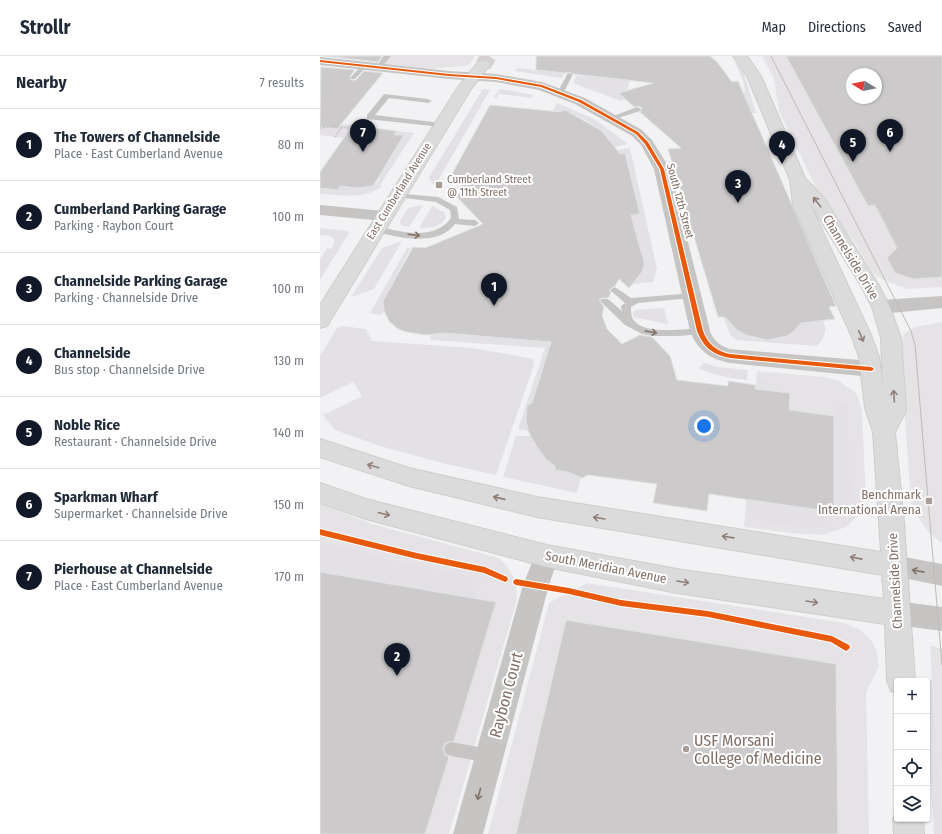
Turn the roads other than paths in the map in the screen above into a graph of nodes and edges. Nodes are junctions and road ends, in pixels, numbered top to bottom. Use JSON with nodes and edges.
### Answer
{"nodes":[{"id":1,"x":740,"y":56,"type":"edge"},
{"id":2,"x":320,"y":61,"type":"edge"},
{"id":3,"x":752,"y":62,"type":"edge"},
{"id":4,"x":371,"y":67,"type":"edge"},
{"id":5,"x":478,"y":70,"type":"junction"},
{"id":6,"x":570,"y":74,"type":"dead end"},
{"id":7,"x":561,"y":93,"type":"junction"},
{"id":8,"x":428,"y":101,"type":"dead end"},
{"id":9,"x":637,"y":109,"type":"dead end"},
{"id":10,"x":612,"y":118,"type":"junction"},
{"id":11,"x":441,"y":125,"type":"junction"},
{"id":12,"x":798,"y":180,"type":"junction"},
{"id":13,"x":397,"y":195,"type":"junction"},
{"id":14,"x":320,"y":210,"type":"edge"},
{"id":15,"x":454,"y":221,"type":"junction"},
{"id":16,"x":380,"y":223,"type":"junction"},
{"id":17,"x":475,"y":223,"type":"dead end"},
{"id":18,"x":809,"y":224,"type":"junction"},
{"id":19,"x":615,"y":290,"type":"dead end"},
{"id":20,"x":692,"y":295,"type":"junction"},
{"id":21,"x":606,"y":301,"type":"dead end"},
{"id":22,"x":635,"y":301,"type":"junction"},
{"id":23,"x":942,"y":302,"type":"edge"},
{"id":24,"x":881,"y":307,"type":"junction"},
{"id":25,"x":320,"y":321,"type":"edge"},
{"id":26,"x":630,"y":324,"type":"junction"},
{"id":27,"x":700,"y":331,"type":"junction"},
{"id":28,"x":871,"y":369,"type":"junction"},
{"id":29,"x":884,"y":432,"type":"junction"},
{"id":30,"x":320,"y":448,"type":"edge"},
{"id":31,"x":320,"y":493,"type":"edge"},
{"id":32,"x":547,"y":556,"type":"junction"},
{"id":33,"x":894,"y":566,"type":"junction"},
{"id":34,"x":942,"y":575,"type":"edge"},
{"id":35,"x":897,"y":613,"type":"junction"},
{"id":36,"x":942,"y":618,"type":"edge"},
{"id":37,"x":901,"y":678,"type":"edge"},
{"id":38,"x":451,"y":749,"type":"dead end"},
{"id":39,"x":490,"y":756,"type":"junction"},
{"id":40,"x":908,"y":822,"type":"edge"},
{"id":41,"x":468,"y":834,"type":"edge"},
{"id":42,"x":909,"y":834,"type":"edge"}],
"edges":[{"from":1,"to":3,"type":"main road","name":"Channelside Drive"},
{"from":2,"to":4,"type":"street","name":"South 12th Street"},
{"from":3,"to":12,"type":"main road","name":"Channelside Drive"},
{"from":4,"to":5,"type":"street","name":"South 12th Street"},
{"from":5,"to":7,"type":"street","name":"South 12th Street"},
{"from":5,"to":11,"type":"main road","name":"East Cumberland Avenue"},
{"from":6,"to":7,"type":"lane"},
{"from":7,"to":10,"type":"street","name":"South 12th Street"},
{"from":8,"to":11,"type":"lane"},
{"from":9,"to":10,"type":"lane"},
{"from":10,"to":20,"type":"street","name":"South 12th Street"},
{"from":11,"to":13,"type":"main road","name":"East Cumberland Avenue"},
{"from":12,"to":18,"type":"main road","name":"Channelside Drive"},
{"from":24,"to":12,"type":"main road","name":"Channelside Drive","one_way":true},
{"from":13,"to":15,"type":"lane"},
{"from":13,"to":16,"type":"main road","name":"East Cumberland Avenue"},
{"from":14,"to":16,"type":"street"},
{"from":16,"to":15,"type":"lane","one_way":true},
{"from":15,"to":17,"type":"lane"},
{"from":16,"to":25,"type":"main road","name":"East Cumberland Avenue"},
{"from":18,"to":24,"type":"main road"},
{"from":18,"to":28,"type":"main road","name":"Channelside Drive","one_way":true},
{"from":19,"to":22,"type":"lane"},
{"from":20,"to":22,"type":"lane"},
{"from":20,"to":27,"type":"street","name":"South 12th Street"},
{"from":21,"to":26,"type":"lane"},
{"from":22,"to":26,"type":"lane"},
{"from":23,"to":24,"type":"street"},
{"from":29,"to":24,"type":"main road","name":"Channelside Drive","one_way":true},
{"from":26,"to":27,"type":"lane","one_way":true},
{"from":27,"to":28,"type":"street","name":"South 12th Street"},
{"from":28,"to":29,"type":"main road","name":"Channelside Drive"},
{"from":29,"to":33,"type":"main road","name":"Channelside Drive"},
{"from":33,"to":30,"type":"main road","one_way":true},
{"from":31,"to":32,"type":"main road","name":"South Meridian Avenue","one_way":true},
{"from":32,"to":35,"type":"main road","name":"South Meridian Avenue","one_way":true},
{"from":32,"to":39,"type":"street","name":"Raybon Court"},
{"from":34,"to":33,"type":"street","one_way":true},
{"from":33,"to":35,"type":"main road","name":"Channelside Drive"},
{"from":35,"to":36,"type":"street"},
{"from":35,"to":37,"type":"main road","name":"Channelside Drive"},
{"from":38,"to":39,"type":"lane"},
{"from":39,"to":41,"type":"street","name":"Raybon Court","one_way":true},
{"from":40,"to":42,"type":"main road"}]}
